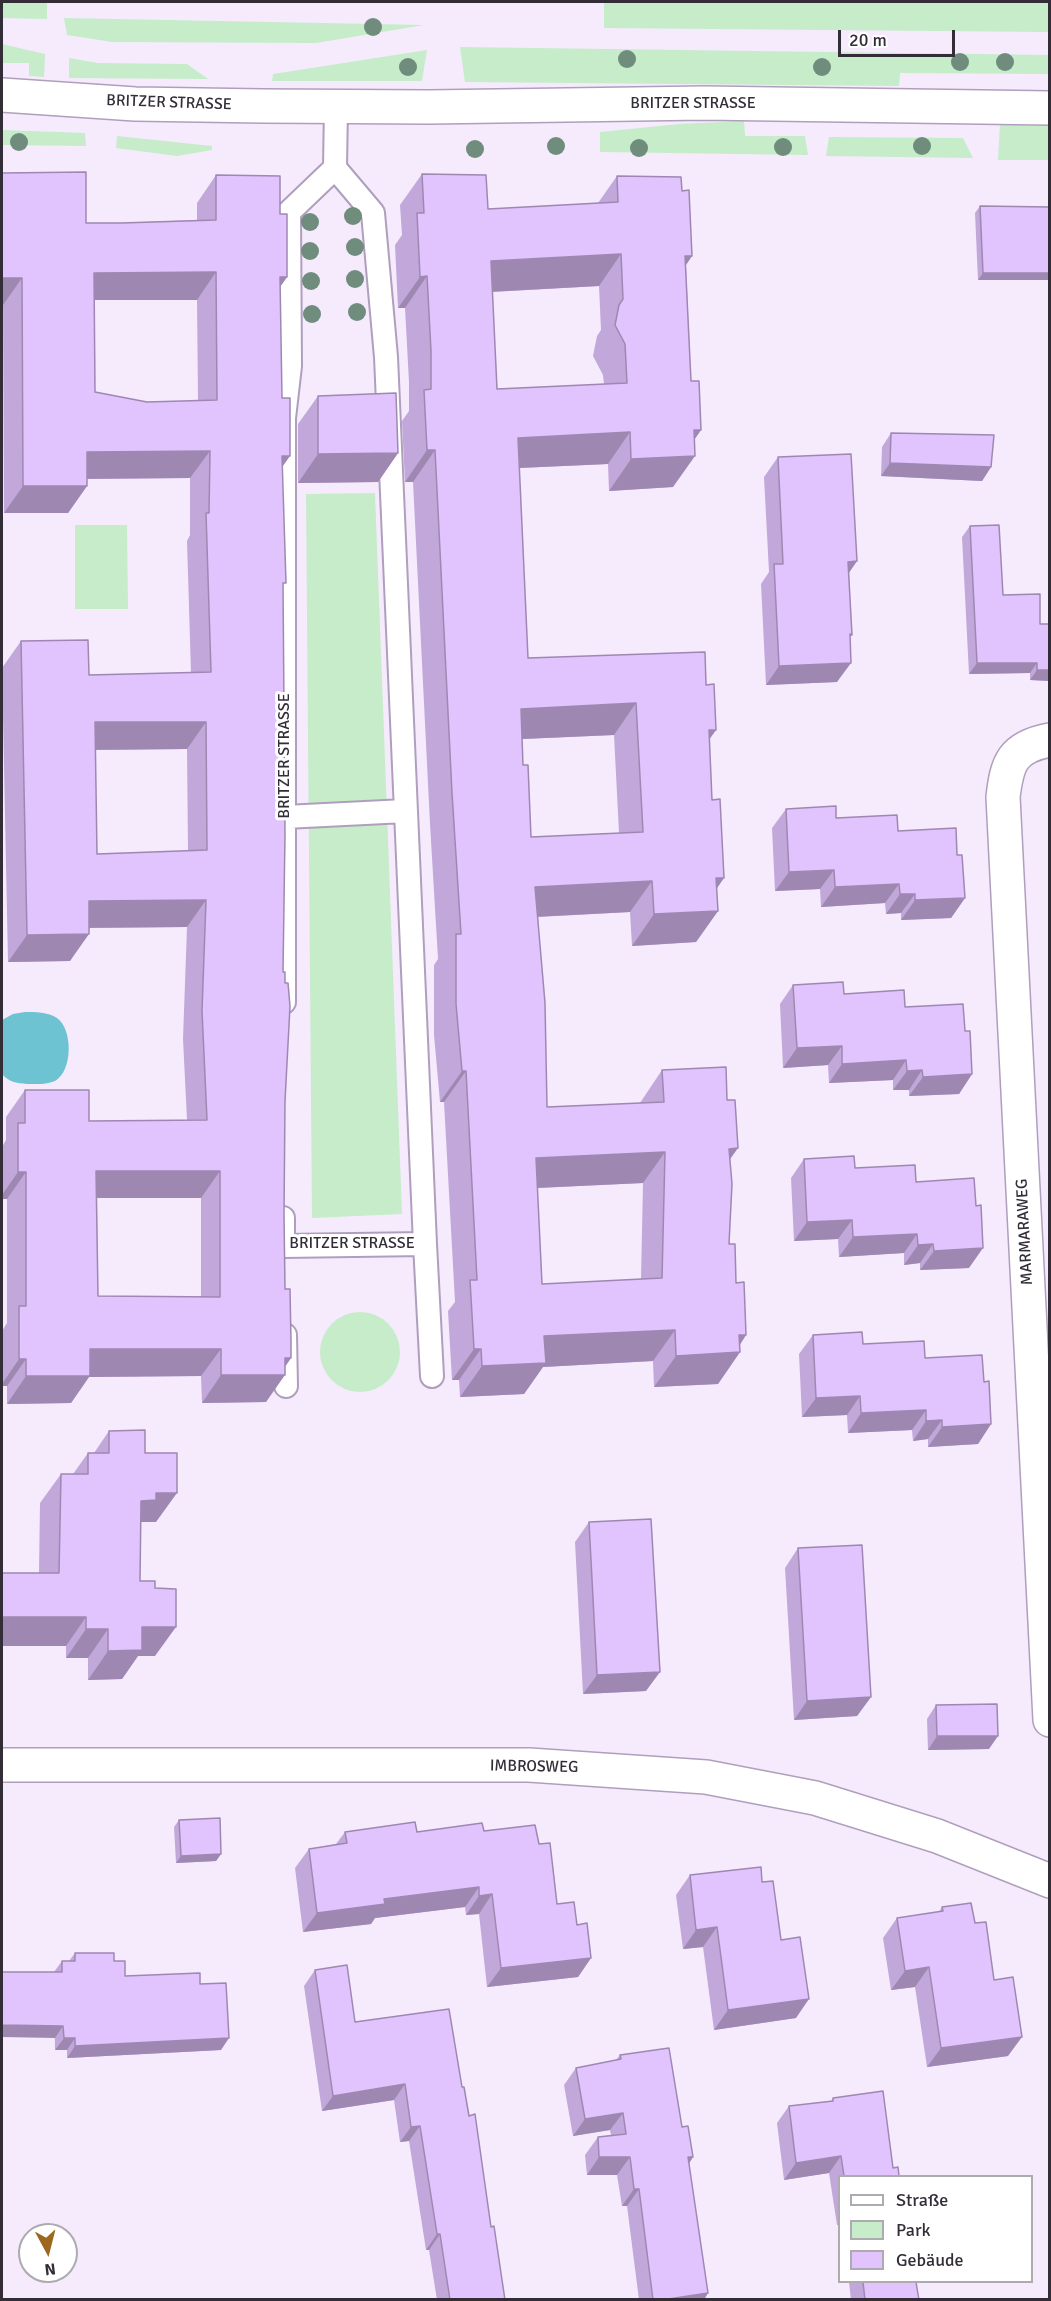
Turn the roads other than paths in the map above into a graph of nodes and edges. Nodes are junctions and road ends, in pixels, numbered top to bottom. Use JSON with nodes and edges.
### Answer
{"nodes":[{"id":1,"x":2,"y":95,"type":"edge"},
{"id":2,"x":336,"y":106,"type":"junction"},
{"id":3,"x":1050,"y":108,"type":"edge"},
{"id":4,"x":335,"y":168,"type":"junction"},
{"id":5,"x":1035,"y":745,"type":"edge"},
{"id":6,"x":405,"y":811,"type":"junction"},
{"id":7,"x":285,"y":817,"type":"junction"},
{"id":8,"x":284,"y":1024,"type":"edge"},
{"id":9,"x":283,"y":1200,"type":"edge"},
{"id":10,"x":425,"y":1244,"type":"junction"},
{"id":11,"x":285,"y":1318,"type":"edge"},
{"id":12,"x":432,"y":1376,"type":"dead end"},
{"id":13,"x":286,"y":1386,"type":"edge"},
{"id":14,"x":1050,"y":1720,"type":"edge"},
{"id":15,"x":2,"y":1765,"type":"edge"},
{"id":16,"x":1050,"y":1881,"type":"edge"}],
"edges":[{"from":1,"to":2,"type":"street","name":"BRITZER STRASSE"},
{"from":2,"to":3,"type":"street","name":"BRITZER STRASSE"},
{"from":2,"to":4,"type":"lane"},
{"from":4,"to":6,"type":"lane","name":"BRITZER STRASSE"},
{"from":4,"to":7,"type":"lane","name":"BRITZER STRASSE"},
{"from":5,"to":14,"type":"street","name":"MARMARAWEG"},
{"from":6,"to":7,"type":"lane"},
{"from":6,"to":10,"type":"lane","name":"BRITZER STRASSE"},
{"from":7,"to":8,"type":"lane","name":"BRITZER STRASSE"},
{"from":9,"to":10,"type":"lane","name":"BRITZER STRASSE"},
{"from":10,"to":12,"type":"lane"},
{"from":11,"to":13,"type":"lane"},
{"from":15,"to":16,"type":"street","name":"IMBROSWEG"}]}
